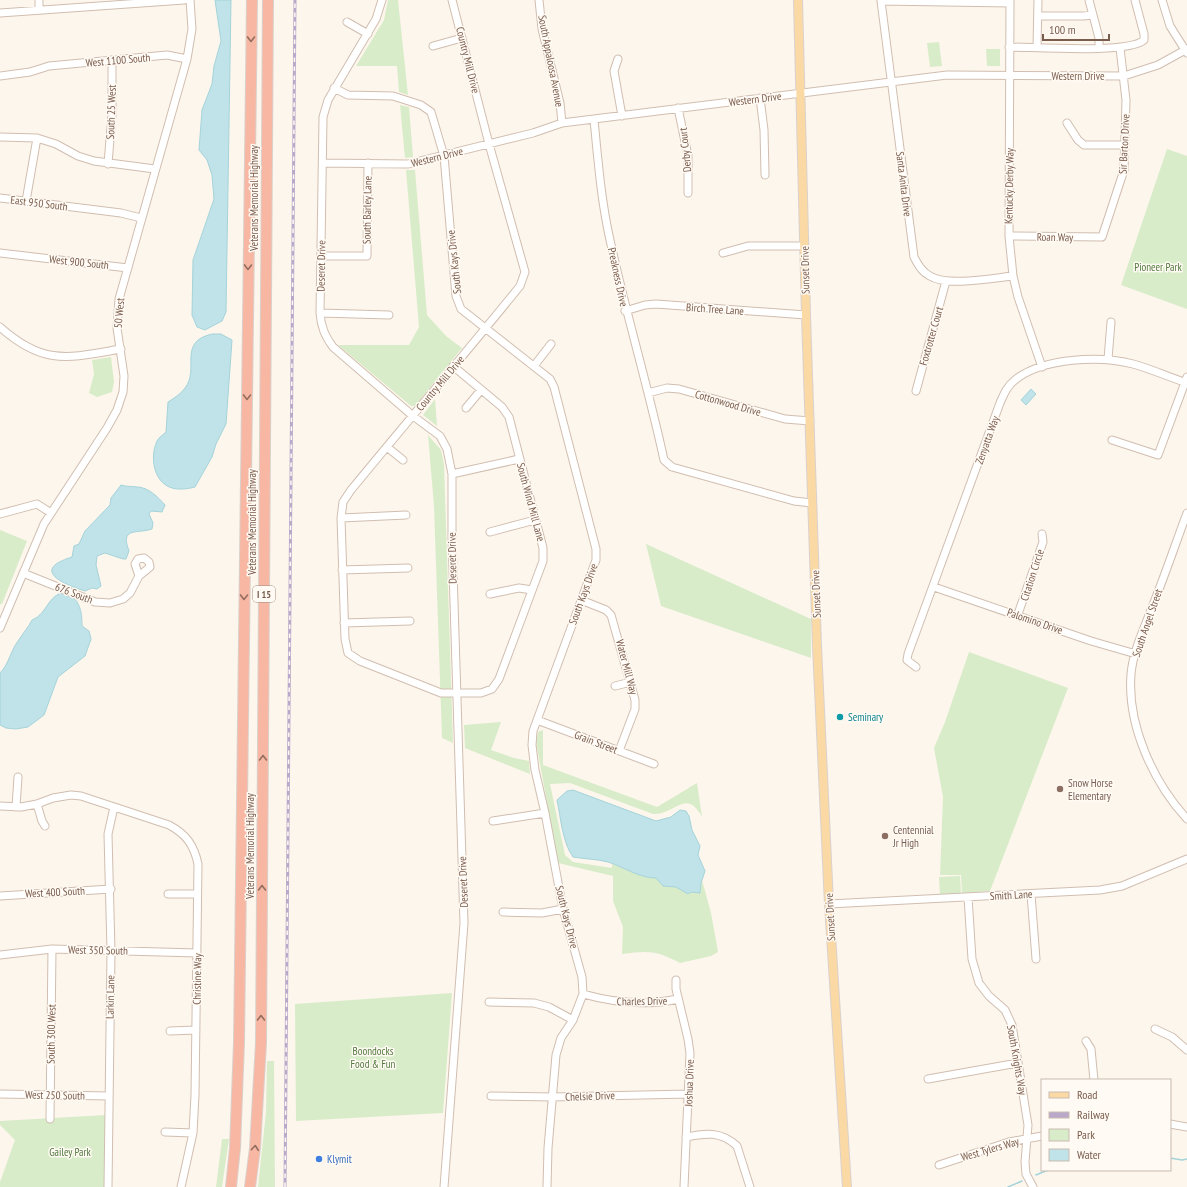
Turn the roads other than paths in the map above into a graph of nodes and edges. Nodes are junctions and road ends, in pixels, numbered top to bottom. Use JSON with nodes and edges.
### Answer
{"nodes":[{"id":1,"x":39,"y":0,"type":"edge"},
{"id":2,"x":184,"y":0,"type":"edge"},
{"id":3,"x":190,"y":0,"type":"edge"},
{"id":4,"x":252,"y":0,"type":"edge"},
{"id":5,"x":268,"y":0,"type":"edge"},
{"id":6,"x":382,"y":0,"type":"edge"},
{"id":7,"x":452,"y":0,"type":"edge"},
{"id":8,"x":539,"y":0,"type":"edge"},
{"id":9,"x":798,"y":0,"type":"edge"},
{"id":10,"x":1038,"y":0,"type":"edge"},
{"id":11,"x":1089,"y":0,"type":"edge"},
{"id":12,"x":1135,"y":0,"type":"edge"},
{"id":13,"x":1162,"y":0,"type":"edge"},
{"id":14,"x":1010,"y":1,"type":"edge"},
{"id":15,"x":40,"y":10,"type":"junction"},
{"id":16,"x":0,"y":13,"type":"edge"},
{"id":17,"x":1093,"y":15,"type":"junction"},
{"id":18,"x":1038,"y":16,"type":"junction"},
{"id":19,"x":347,"y":22,"type":"dead end"},
{"id":20,"x":368,"y":34,"type":"junction"},
{"id":21,"x":462,"y":38,"type":"junction"},
{"id":22,"x":433,"y":46,"type":"dead end"},
{"id":23,"x":1009,"y":47,"type":"junction"},
{"id":24,"x":1037,"y":47,"type":"junction"},
{"id":25,"x":1099,"y":48,"type":"junction"},
{"id":26,"x":1120,"y":48,"type":"junction"},
{"id":27,"x":1186,"y":50,"type":"edge"},
{"id":28,"x":186,"y":59,"type":"junction"},
{"id":29,"x":618,"y":59,"type":"dead end"},
{"id":30,"x":112,"y":60,"type":"junction"},
{"id":31,"x":1011,"y":75,"type":"junction"},
{"id":32,"x":0,"y":76,"type":"edge"},
{"id":33,"x":1124,"y":76,"type":"junction"},
{"id":34,"x":893,"y":81,"type":"junction"},
{"id":35,"x":334,"y":88,"type":"junction"},
{"id":36,"x":800,"y":93,"type":"junction"},
{"id":37,"x":760,"y":98,"type":"junction"},
{"id":38,"x":678,"y":108,"type":"junction"},
{"id":39,"x":622,"y":116,"type":"junction"},
{"id":40,"x":594,"y":120,"type":"junction"},
{"id":41,"x":562,"y":123,"type":"junction"},
{"id":42,"x":1067,"y":123,"type":"dead end"},
{"id":43,"x":0,"y":137,"type":"edge"},
{"id":44,"x":36,"y":138,"type":"junction"},
{"id":45,"x":489,"y":144,"type":"junction"},
{"id":46,"x":1125,"y":145,"type":"junction"},
{"id":47,"x":444,"y":156,"type":"junction"},
{"id":48,"x":323,"y":163,"type":"junction"},
{"id":49,"x":368,"y":163,"type":"junction"},
{"id":50,"x":108,"y":164,"type":"junction"},
{"id":51,"x":155,"y":169,"type":"junction"},
{"id":52,"x":765,"y":175,"type":"dead end"},
{"id":53,"x":688,"y":193,"type":"dead end"},
{"id":54,"x":0,"y":198,"type":"edge"},
{"id":55,"x":26,"y":202,"type":"junction"},
{"id":56,"x":141,"y":218,"type":"junction"},
{"id":57,"x":1009,"y":236,"type":"junction"},
{"id":58,"x":1102,"y":238,"type":"joint"},
{"id":59,"x":804,"y":246,"type":"junction"},
{"id":60,"x":0,"y":253,"type":"edge"},
{"id":61,"x":723,"y":254,"type":"dead end"},
{"id":62,"x":321,"y":256,"type":"junction"},
{"id":63,"x":128,"y":268,"type":"junction"},
{"id":64,"x":1013,"y":276,"type":"junction"},
{"id":65,"x":946,"y":281,"type":"junction"},
{"id":66,"x":626,"y":310,"type":"junction"},
{"id":67,"x":320,"y":313,"type":"junction"},
{"id":68,"x":389,"y":315,"type":"dead end"},
{"id":69,"x":806,"y":315,"type":"junction"},
{"id":70,"x":1111,"y":322,"type":"dead end"},
{"id":71,"x":0,"y":327,"type":"edge"},
{"id":72,"x":485,"y":329,"type":"junction"},
{"id":73,"x":551,"y":344,"type":"dead end"},
{"id":74,"x":121,"y":349,"type":"junction"},
{"id":75,"x":1108,"y":359,"type":"junction"},
{"id":76,"x":454,"y":366,"type":"junction"},
{"id":77,"x":534,"y":366,"type":"junction"},
{"id":78,"x":1042,"y":367,"type":"junction"},
{"id":79,"x":1186,"y":381,"type":"edge"},
{"id":80,"x":481,"y":390,"type":"junction"},
{"id":81,"x":916,"y":391,"type":"dead end"},
{"id":82,"x":648,"y":393,"type":"junction"},
{"id":83,"x":466,"y":408,"type":"dead end"},
{"id":84,"x":413,"y":416,"type":"junction"},
{"id":85,"x":810,"y":421,"type":"junction"},
{"id":86,"x":1112,"y":440,"type":"dead end"},
{"id":87,"x":387,"y":447,"type":"junction"},
{"id":88,"x":519,"y":459,"type":"junction"},
{"id":89,"x":403,"y":460,"type":"dead end"},
{"id":90,"x":452,"y":474,"type":"junction"},
{"id":91,"x":812,"y":503,"type":"junction"},
{"id":92,"x":51,"y":513,"type":"junction"},
{"id":93,"x":1187,"y":513,"type":"edge"},
{"id":94,"x":0,"y":514,"type":"edge"},
{"id":95,"x":406,"y":515,"type":"dead end"},
{"id":96,"x":340,"y":518,"type":"junction"},
{"id":97,"x":535,"y":520,"type":"junction"},
{"id":98,"x":490,"y":532,"type":"dead end"},
{"id":99,"x":1042,"y":534,"type":"dead end"},
{"id":100,"x":408,"y":568,"type":"dead end"},
{"id":101,"x":342,"y":570,"type":"junction"},
{"id":102,"x":22,"y":574,"type":"junction"},
{"id":103,"x":138,"y":576,"type":"dead end"},
{"id":104,"x":934,"y":587,"type":"junction"},
{"id":105,"x":532,"y":590,"type":"junction"},
{"id":106,"x":490,"y":594,"type":"dead end"},
{"id":107,"x":581,"y":600,"type":"junction"},
{"id":108,"x":1018,"y":614,"type":"junction"},
{"id":109,"x":410,"y":621,"type":"dead end"},
{"id":110,"x":344,"y":623,"type":"junction"},
{"id":111,"x":0,"y":628,"type":"edge"},
{"id":112,"x":1136,"y":654,"type":"junction"},
{"id":113,"x":916,"y":667,"type":"dead end"},
{"id":114,"x":631,"y":682,"type":"junction"},
{"id":115,"x":615,"y":686,"type":"dead end"},
{"id":116,"x":456,"y":693,"type":"junction"},
{"id":117,"x":537,"y":720,"type":"junction"},
{"id":118,"x":618,"y":751,"type":"junction"},
{"id":119,"x":654,"y":764,"type":"dead end"},
{"id":120,"x":18,"y":777,"type":"dead end"},
{"id":121,"x":37,"y":804,"type":"junction"},
{"id":122,"x":0,"y":806,"type":"edge"},
{"id":123,"x":16,"y":807,"type":"junction"},
{"id":124,"x":114,"y":807,"type":"junction"},
{"id":125,"x":545,"y":813,"type":"junction"},
{"id":126,"x":1187,"y":819,"type":"edge"},
{"id":127,"x":493,"y":821,"type":"dead end"},
{"id":128,"x":45,"y":826,"type":"dead end"},
{"id":129,"x":1187,"y":859,"type":"edge"},
{"id":130,"x":111,"y":890,"type":"junction"},
{"id":131,"x":168,"y":894,"type":"dead end"},
{"id":132,"x":198,"y":894,"type":"junction"},
{"id":133,"x":1031,"y":894,"type":"junction"},
{"id":134,"x":0,"y":896,"type":"edge"},
{"id":135,"x":968,"y":897,"type":"junction"},
{"id":136,"x":829,"y":904,"type":"junction"},
{"id":137,"x":563,"y":909,"type":"junction"},
{"id":138,"x":504,"y":912,"type":"dead end"},
{"id":139,"x":52,"y":949,"type":"junction"},
{"id":140,"x":111,"y":951,"type":"junction"},
{"id":141,"x":197,"y":953,"type":"junction"},
{"id":142,"x":0,"y":955,"type":"edge"},
{"id":143,"x":1036,"y":959,"type":"dead end"},
{"id":144,"x":676,"y":980,"type":"dead end"},
{"id":145,"x":583,"y":994,"type":"junction"},
{"id":146,"x":678,"y":999,"type":"junction"},
{"id":147,"x":489,"y":1002,"type":"dead end"},
{"id":148,"x":573,"y":1020,"type":"junction"},
{"id":149,"x":1155,"y":1029,"type":"dead end"},
{"id":150,"x":196,"y":1030,"type":"junction"},
{"id":151,"x":170,"y":1031,"type":"dead end"},
{"id":152,"x":1086,"y":1041,"type":"dead end"},
{"id":153,"x":1187,"y":1050,"type":"edge"},
{"id":154,"x":1018,"y":1063,"type":"junction"},
{"id":155,"x":928,"y":1079,"type":"dead end"},
{"id":156,"x":1094,"y":1079,"type":"edge"},
{"id":157,"x":0,"y":1094,"type":"edge"},
{"id":158,"x":688,"y":1094,"type":"junction"},
{"id":159,"x":50,"y":1095,"type":"junction"},
{"id":160,"x":109,"y":1096,"type":"junction"},
{"id":161,"x":492,"y":1096,"type":"dead end"},
{"id":162,"x":552,"y":1097,"type":"junction"},
{"id":163,"x":50,"y":1119,"type":"dead end"},
{"id":164,"x":1171,"y":1124,"type":"edge"},
{"id":165,"x":1187,"y":1127,"type":"edge"},
{"id":166,"x":165,"y":1132,"type":"dead end"},
{"id":167,"x":193,"y":1133,"type":"junction"},
{"id":168,"x":1041,"y":1136,"type":"edge"},
{"id":169,"x":686,"y":1137,"type":"junction"},
{"id":170,"x":1028,"y":1139,"type":"junction"},
{"id":171,"x":939,"y":1165,"type":"dead end"},
{"id":172,"x":108,"y":1187,"type":"edge"},
{"id":173,"x":180,"y":1187,"type":"edge"},
{"id":174,"x":231,"y":1187,"type":"edge"},
{"id":175,"x":250,"y":1187,"type":"edge"},
{"id":176,"x":444,"y":1187,"type":"edge"},
{"id":177,"x":547,"y":1187,"type":"edge"},
{"id":178,"x":684,"y":1187,"type":"edge"},
{"id":179,"x":750,"y":1187,"type":"edge"},
{"id":180,"x":847,"y":1187,"type":"edge"},
{"id":181,"x":1033,"y":1187,"type":"edge"}],
"edges":[{"from":1,"to":15,"type":"street"},
{"from":2,"to":15,"type":"street"},
{"from":3,"to":28,"type":"street","name":"50 West"},
{"from":4,"to":174,"type":"highway","name":"Veterans Memorial Highway","number":"I 15","one_way":true},
{"from":175,"to":5,"type":"highway","name":"Veterans Memorial Highway","number":"I 15","one_way":true},
{"from":6,"to":20,"type":"street","name":"Deseret Drive"},
{"from":7,"to":21,"type":"street","name":"Country Mill Drive"},
{"from":8,"to":41,"type":"street","name":"South Appaloosa Avenue"},
{"from":9,"to":36,"type":"main road","name":"Sunset Drive"},
{"from":10,"to":18,"type":"street"},
{"from":11,"to":17,"type":"street"},
{"from":12,"to":26,"type":"street"},
{"from":13,"to":27,"type":"street"},
{"from":14,"to":23,"type":"street","name":"Kentucky Derby Way"},
{"from":14,"to":34,"type":"street","name":"Santa Anita Drive"},
{"from":15,"to":16,"type":"street"},
{"from":17,"to":18,"type":"street"},
{"from":17,"to":25,"type":"street"},
{"from":18,"to":24,"type":"street"},
{"from":19,"to":20,"type":"street"},
{"from":20,"to":35,"type":"street","name":"Deseret Drive"},
{"from":21,"to":22,"type":"street"},
{"from":21,"to":45,"type":"street","name":"Country Mill Drive"},
{"from":23,"to":24,"type":"street"},
{"from":23,"to":31,"type":"street","name":"Kentucky Derby Way"},
{"from":24,"to":25,"type":"street"},
{"from":25,"to":26,"type":"street"},
{"from":26,"to":33,"type":"street","name":"Sir Barton Drive"},
{"from":27,"to":33,"type":"street","name":"Western Drive"},
{"from":28,"to":30,"type":"street","name":"West 1100 South"},
{"from":28,"to":51,"type":"street","name":"50 West"},
{"from":29,"to":39,"type":"street"},
{"from":30,"to":32,"type":"street","name":"West 1100 South"},
{"from":30,"to":50,"type":"street","name":"South 25 West"},
{"from":31,"to":33,"type":"street","name":"Western Drive"},
{"from":31,"to":34,"type":"street","name":"Western Drive"},
{"from":31,"to":57,"type":"street","name":"Kentucky Derby Way"},
{"from":33,"to":46,"type":"street","name":"Sir Barton Drive"},
{"from":34,"to":36,"type":"street","name":"Western Drive"},
{"from":34,"to":65,"type":"street","name":"Santa Anita Drive"},
{"from":35,"to":47,"type":"street","name":"South Kays Drive"},
{"from":35,"to":48,"type":"street","name":"Deseret Drive"},
{"from":36,"to":37,"type":"street","name":"Western Drive"},
{"from":36,"to":59,"type":"main road","name":"Sunset Drive"},
{"from":37,"to":38,"type":"street","name":"Western Drive"},
{"from":37,"to":52,"type":"street"},
{"from":38,"to":39,"type":"street","name":"Western Drive"},
{"from":38,"to":53,"type":"street","name":"Derby Court"},
{"from":39,"to":40,"type":"street","name":"Western Drive"},
{"from":40,"to":41,"type":"street","name":"Western Drive"},
{"from":40,"to":66,"type":"street","name":"Preakness Drive"},
{"from":41,"to":45,"type":"street","name":"Western Drive"},
{"from":42,"to":46,"type":"street"},
{"from":43,"to":44,"type":"street"},
{"from":44,"to":50,"type":"street"},
{"from":44,"to":55,"type":"street"},
{"from":45,"to":47,"type":"street","name":"Western Drive"},
{"from":45,"to":72,"type":"street","name":"Country Mill Drive"},
{"from":46,"to":58,"type":"street","name":"Sir Barton Drive"},
{"from":47,"to":49,"type":"street","name":"Western Drive"},
{"from":47,"to":72,"type":"street","name":"South Kays Drive"},
{"from":48,"to":49,"type":"street","name":"Western Drive"},
{"from":48,"to":62,"type":"street","name":"Deseret Drive"},
{"from":49,"to":62,"type":"street","name":"South Barley Lane"},
{"from":50,"to":51,"type":"street"},
{"from":51,"to":56,"type":"street","name":"50 West"},
{"from":54,"to":55,"type":"street","name":"East 950 South"},
{"from":55,"to":56,"type":"street","name":"East 950 South"},
{"from":56,"to":63,"type":"street","name":"50 West"},
{"from":57,"to":58,"type":"street","name":"Roan Way"},
{"from":57,"to":64,"type":"street","name":"Kentucky Derby Way"},
{"from":59,"to":61,"type":"street"},
{"from":59,"to":69,"type":"main road","name":"Sunset Drive"},
{"from":60,"to":63,"type":"street","name":"West 900 South"},
{"from":62,"to":67,"type":"street","name":"Deseret Drive"},
{"from":63,"to":74,"type":"street","name":"50 West"},
{"from":64,"to":65,"type":"street","name":"Santa Anita Drive"},
{"from":64,"to":78,"type":"street","name":"Kentucky Derby Way"},
{"from":65,"to":81,"type":"street","name":"Foxtrotter Court"},
{"from":66,"to":69,"type":"street","name":"Birch Tree Lane"},
{"from":66,"to":82,"type":"street","name":"Preakness Drive"},
{"from":67,"to":68,"type":"street"},
{"from":67,"to":84,"type":"street","name":"Deseret Drive"},
{"from":69,"to":85,"type":"main road","name":"Sunset Drive"},
{"from":70,"to":75,"type":"street"},
{"from":71,"to":74,"type":"street"},
{"from":72,"to":76,"type":"street","name":"Country Mill Drive"},
{"from":72,"to":77,"type":"street","name":"South Kays Drive"},
{"from":73,"to":77,"type":"street"},
{"from":74,"to":92,"type":"street","name":"50 West"},
{"from":75,"to":78,"type":"street","name":"Zenyatta Way"},
{"from":75,"to":79,"type":"street","name":"Zenyatta Way"},
{"from":76,"to":80,"type":"street","name":"South Wind Mill Lane"},
{"from":76,"to":84,"type":"street","name":"Country Mill Drive"},
{"from":77,"to":107,"type":"street","name":"South Kays Drive"},
{"from":78,"to":104,"type":"street","name":"Zenyatta Way"},
{"from":79,"to":86,"type":"street"},
{"from":80,"to":83,"type":"street"},
{"from":80,"to":88,"type":"street","name":"South Wind Mill Lane"},
{"from":82,"to":85,"type":"street","name":"Cottonwood Drive"},
{"from":82,"to":91,"type":"street","name":"Preakness Drive"},
{"from":84,"to":87,"type":"street","name":"Country Mill Drive"},
{"from":84,"to":90,"type":"street","name":"Deseret Drive"},
{"from":85,"to":91,"type":"main road","name":"Sunset Drive"},
{"from":87,"to":89,"type":"street"},
{"from":87,"to":96,"type":"street","name":"Country Mill Drive"},
{"from":88,"to":90,"type":"street"},
{"from":88,"to":97,"type":"street","name":"South Wind Mill Lane"},
{"from":90,"to":116,"type":"street","name":"Deseret Drive"},
{"from":91,"to":136,"type":"main road","name":"Sunset Drive"},
{"from":92,"to":94,"type":"street"},
{"from":92,"to":102,"type":"street","name":"50 West"},
{"from":93,"to":112,"type":"street","name":"South Angel Street"},
{"from":95,"to":96,"type":"street"},
{"from":96,"to":101,"type":"street","name":"Country Mill Drive"},
{"from":97,"to":98,"type":"street"},
{"from":97,"to":105,"type":"street","name":"South Wind Mill Lane"},
{"from":99,"to":108,"type":"street","name":"Citation Circle"},
{"from":100,"to":101,"type":"street"},
{"from":101,"to":110,"type":"street","name":"Country Mill Drive"},
{"from":102,"to":103,"type":"street","name":"676 South"},
{"from":102,"to":111,"type":"street","name":"50 West"},
{"from":104,"to":108,"type":"street","name":"Palomino Drive"},
{"from":104,"to":113,"type":"street","name":"Zenyatta Way"},
{"from":105,"to":106,"type":"street"},
{"from":105,"to":116,"type":"street","name":"South Wind Mill Lane"},
{"from":107,"to":114,"type":"street","name":"Water Mill Way"},
{"from":107,"to":117,"type":"street","name":"South Kays Drive"},
{"from":108,"to":112,"type":"street","name":"Palomino Drive"},
{"from":109,"to":110,"type":"street"},
{"from":110,"to":116,"type":"street","name":"Country Mill Drive"},
{"from":112,"to":126,"type":"street","name":"South Angel Street"},
{"from":114,"to":115,"type":"street"},
{"from":114,"to":118,"type":"street","name":"Water Mill Way"},
{"from":116,"to":176,"type":"street","name":"Deseret Drive"},
{"from":117,"to":118,"type":"street","name":"Grain Street"},
{"from":117,"to":125,"type":"street","name":"South Kays Drive"},
{"from":118,"to":119,"type":"street","name":"Grain Street"},
{"from":120,"to":123,"type":"street"},
{"from":121,"to":123,"type":"street","name":"Christine Way"},
{"from":121,"to":124,"type":"street","name":"Christine Way"},
{"from":121,"to":128,"type":"street"},
{"from":122,"to":123,"type":"street","name":"Christine Way"},
{"from":124,"to":130,"type":"street","name":"Larkin Lane"},
{"from":124,"to":132,"type":"street","name":"Christine Way"},
{"from":125,"to":127,"type":"street"},
{"from":125,"to":137,"type":"street","name":"South Kays Drive"},
{"from":129,"to":133,"type":"street","name":"Smith Lane"},
{"from":130,"to":134,"type":"street","name":"West 400 South"},
{"from":130,"to":140,"type":"street","name":"Larkin Lane"},
{"from":131,"to":132,"type":"street"},
{"from":132,"to":141,"type":"street","name":"Christine Way"},
{"from":133,"to":135,"type":"street","name":"Smith Lane"},
{"from":133,"to":143,"type":"street"},
{"from":135,"to":136,"type":"street","name":"Smith Lane"},
{"from":135,"to":154,"type":"street","name":"South Knights Way"},
{"from":136,"to":180,"type":"main road","name":"Sunset Drive"},
{"from":137,"to":138,"type":"street"},
{"from":137,"to":145,"type":"street","name":"South Kays Drive"},
{"from":139,"to":140,"type":"street","name":"West 350 South"},
{"from":139,"to":142,"type":"street","name":"West 350 South"},
{"from":139,"to":159,"type":"street","name":"South 300 West"},
{"from":140,"to":141,"type":"street","name":"West 350 South"},
{"from":140,"to":160,"type":"street","name":"Larkin Lane"},
{"from":141,"to":150,"type":"street","name":"Christine Way"},
{"from":144,"to":146,"type":"street","name":"Joshua Drive"},
{"from":145,"to":146,"type":"street","name":"Charles Drive"},
{"from":145,"to":148,"type":"street","name":"South Kays Drive"},
{"from":146,"to":158,"type":"street","name":"Joshua Drive"},
{"from":147,"to":148,"type":"street"},
{"from":148,"to":162,"type":"street","name":"South Kays Drive"},
{"from":149,"to":153,"type":"street"},
{"from":150,"to":151,"type":"street"},
{"from":150,"to":167,"type":"street","name":"Christine Way"},
{"from":152,"to":156,"type":"street"},
{"from":154,"to":155,"type":"street"},
{"from":154,"to":170,"type":"street","name":"South Knights Way"},
{"from":157,"to":159,"type":"street","name":"West 250 South"},
{"from":158,"to":162,"type":"street","name":"Chelsie Drive"},
{"from":158,"to":169,"type":"street","name":"Joshua Drive"},
{"from":159,"to":160,"type":"street","name":"West 250 South"},
{"from":159,"to":163,"type":"street","name":"South 300 West"},
{"from":160,"to":172,"type":"street","name":"Larkin Lane"},
{"from":161,"to":162,"type":"street","name":"Chelsie Drive"},
{"from":162,"to":177,"type":"street","name":"South Kays Drive"},
{"from":164,"to":165,"type":"street"},
{"from":166,"to":167,"type":"street"},
{"from":167,"to":173,"type":"street","name":"Christine Way"},
{"from":168,"to":170,"type":"street","name":"West Tylers Way"},
{"from":169,"to":178,"type":"street","name":"Joshua Drive"},
{"from":169,"to":179,"type":"street"},
{"from":170,"to":171,"type":"street","name":"West Tylers Way"},
{"from":170,"to":181,"type":"street","name":"South Knights Way"}]}
